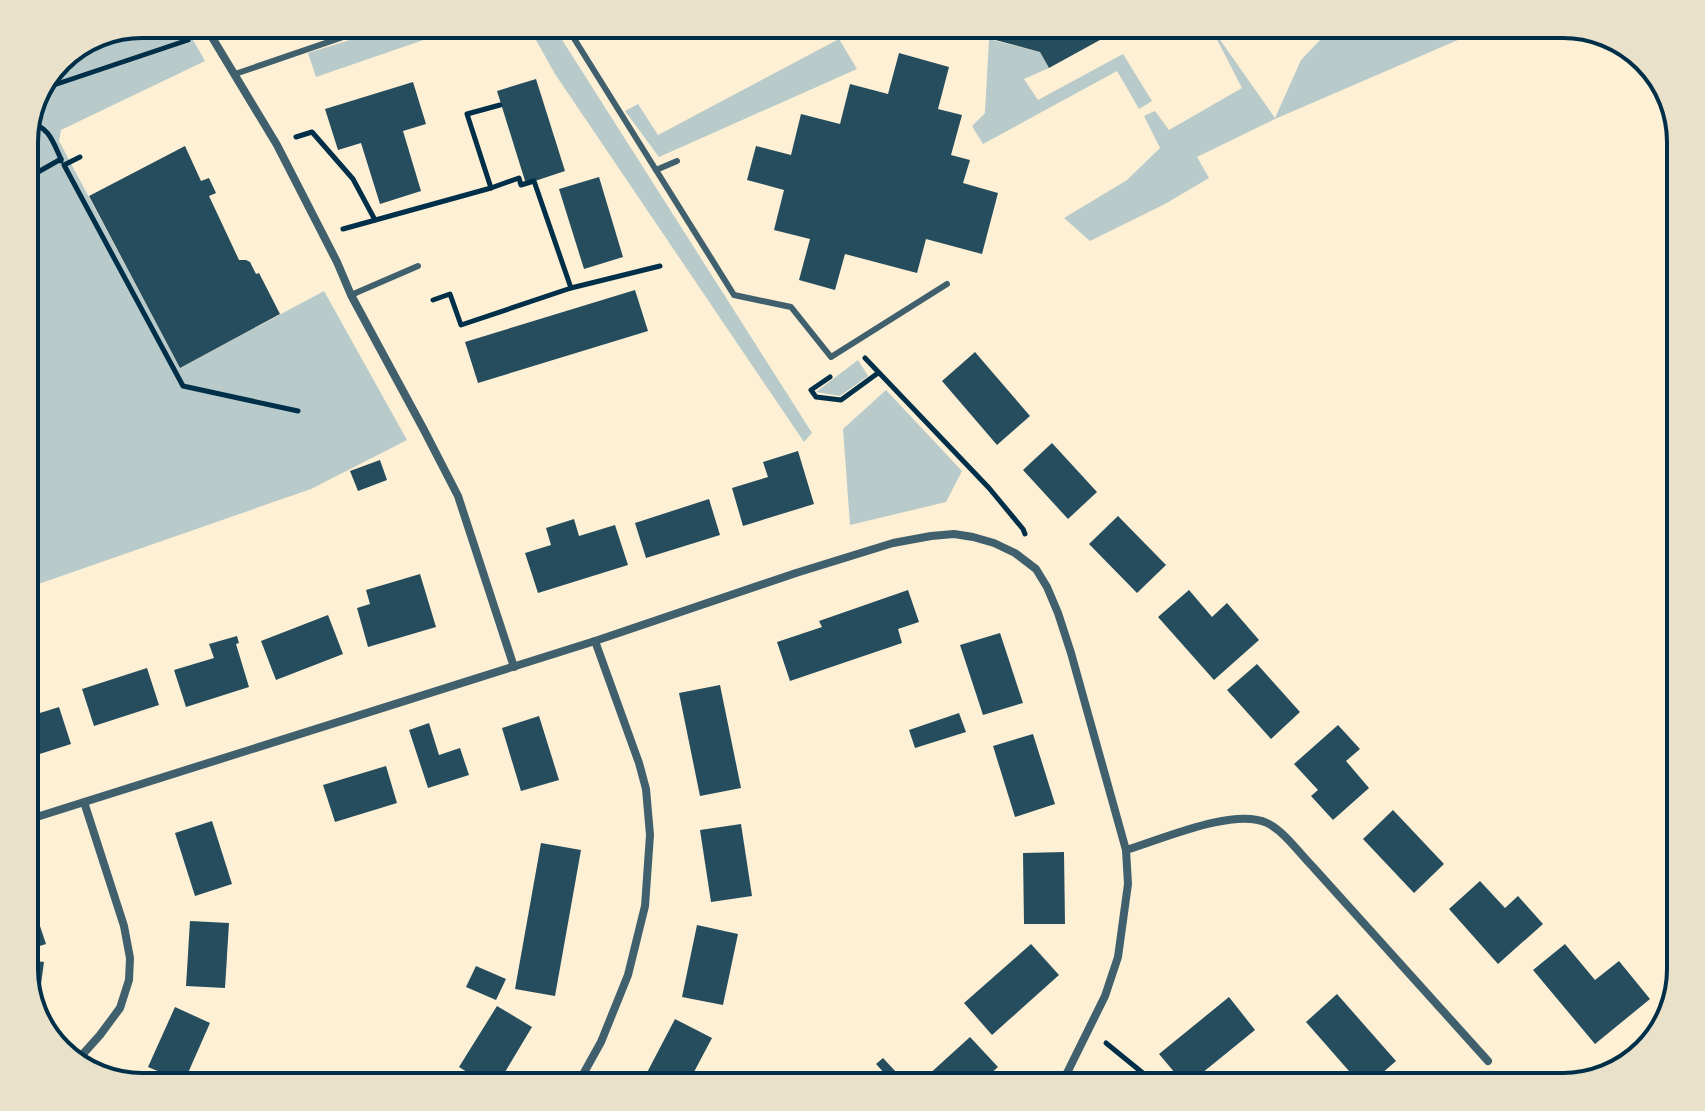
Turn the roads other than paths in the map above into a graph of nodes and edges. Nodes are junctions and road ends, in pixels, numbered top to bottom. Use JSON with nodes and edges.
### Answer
{"nodes":[{"id":1,"x":213,"y":38,"type":"edge"},
{"id":2,"x":340,"y":38,"type":"edge"},
{"id":3,"x":574,"y":38,"type":"edge"},
{"id":4,"x":235,"y":74,"type":"junction"},
{"id":5,"x":677,"y":161,"type":"dead end"},
{"id":6,"x":656,"y":170,"type":"junction"},
{"id":7,"x":418,"y":266,"type":"dead end"},
{"id":8,"x":947,"y":284,"type":"dead end"},
{"id":9,"x":351,"y":295,"type":"junction"},
{"id":10,"x":595,"y":641,"type":"junction"},
{"id":11,"x":514,"y":667,"type":"junction"},
{"id":12,"x":84,"y":802,"type":"junction"},
{"id":13,"x":38,"y":817,"type":"edge"},
{"id":14,"x":1126,"y":850,"type":"junction"},
{"id":15,"x":82,"y":1055,"type":"edge"},
{"id":16,"x":1488,"y":1061,"type":"dead end"},
{"id":17,"x":584,"y":1073,"type":"edge"},
{"id":18,"x":1067,"y":1073,"type":"edge"}],
"edges":[{"from":1,"to":4,"type":"street"},
{"from":2,"to":4,"type":"lane"},
{"from":3,"to":6,"type":"lane"},
{"from":4,"to":9,"type":"street"},
{"from":5,"to":6,"type":"lane"},
{"from":6,"to":8,"type":"lane"},
{"from":7,"to":9,"type":"lane"},
{"from":9,"to":11,"type":"street"},
{"from":10,"to":11,"type":"street"},
{"from":10,"to":14,"type":"street"},
{"from":10,"to":17,"type":"street"},
{"from":11,"to":12,"type":"street"},
{"from":12,"to":13,"type":"street"},
{"from":12,"to":15,"type":"street"},
{"from":14,"to":16,"type":"street"},
{"from":14,"to":18,"type":"street"}]}
